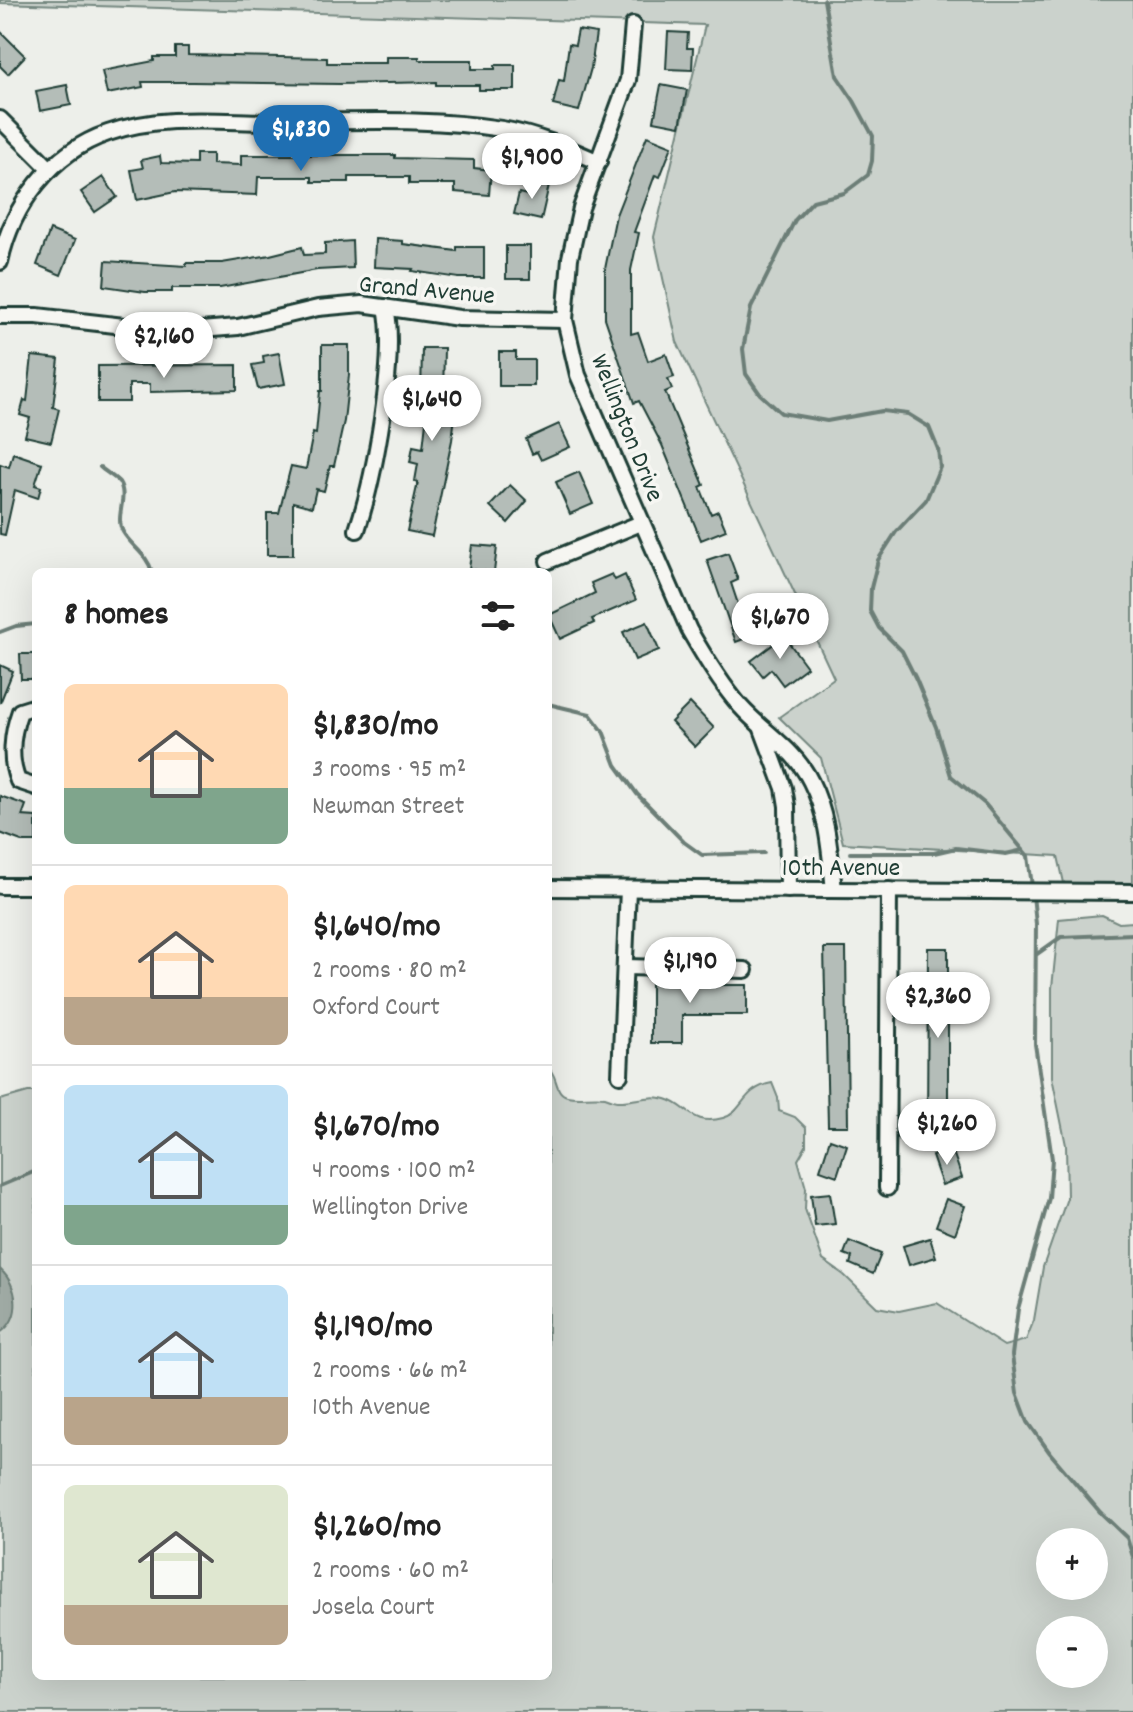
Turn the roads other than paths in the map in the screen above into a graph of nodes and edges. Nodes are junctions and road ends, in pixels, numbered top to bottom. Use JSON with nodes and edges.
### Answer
{"nodes":[{"id":1,"x":633,"y":25,"type":"dead end"},
{"id":2,"x":0,"y":119,"type":"edge"},
{"id":3,"x":599,"y":162,"type":"junction"},
{"id":4,"x":50,"y":169,"type":"junction"},
{"id":5,"x":0,"y":262,"type":"edge"},
{"id":6,"x":386,"y":307,"type":"junction"},
{"id":7,"x":0,"y":316,"type":"edge"},
{"id":8,"x":565,"y":320,"type":"junction"},
{"id":9,"x":641,"y":523,"type":"junction"},
{"id":10,"x":357,"y":530,"type":"dead end"},
{"id":11,"x":548,"y":561,"type":"dead end"},
{"id":12,"x":32,"y":707,"type":"edge"},
{"id":13,"x":760,"y":725,"type":"junction"},
{"id":14,"x":32,"y":786,"type":"edge"},
{"id":15,"x":0,"y":886,"type":"edge"},
{"id":16,"x":32,"y":886,"type":"edge"},
{"id":17,"x":552,"y":888,"type":"edge"},
{"id":18,"x":628,"y":889,"type":"junction"},
{"id":19,"x":788,"y":890,"type":"junction"},
{"id":20,"x":834,"y":890,"type":"junction"},
{"id":21,"x":889,"y":890,"type":"junction"},
{"id":22,"x":1133,"y":892,"type":"edge"},
{"id":23,"x":625,"y":967,"type":"junction"},
{"id":24,"x":745,"y":970,"type":"dead end"},
{"id":25,"x":620,"y":1075,"type":"dead end"},
{"id":26,"x":887,"y":1188,"type":"dead end"}],
"edges":[{"from":1,"to":3,"type":"street","name":"Wellington Drive"},
{"from":2,"to":4,"type":"street"},
{"from":3,"to":4,"type":"street"},
{"from":3,"to":8,"type":"street","name":"Wellington Drive"},
{"from":4,"to":5,"type":"street"},
{"from":6,"to":7,"type":"street","name":"Grand Avenue"},
{"from":6,"to":8,"type":"street","name":"Grand Avenue"},
{"from":6,"to":10,"type":"street"},
{"from":8,"to":9,"type":"street","name":"Wellington Drive"},
{"from":9,"to":11,"type":"street","name":"Wellington Drive"},
{"from":9,"to":13,"type":"street","name":"Wellington Drive"},
{"from":12,"to":14,"type":"street"},
{"from":13,"to":19,"type":"street","name":"Wellington Drive"},
{"from":13,"to":20,"type":"street","name":"Wellington Drive"},
{"from":15,"to":16,"type":"street"},
{"from":17,"to":18,"type":"street","name":"10th Avenue"},
{"from":18,"to":19,"type":"street","name":"10th Avenue"},
{"from":18,"to":23,"type":"street"},
{"from":19,"to":20,"type":"street","name":"10th Avenue"},
{"from":20,"to":21,"type":"street","name":"10th Avenue"},
{"from":21,"to":22,"type":"street","name":"10th Avenue"},
{"from":21,"to":26,"type":"street"},
{"from":23,"to":24,"type":"street"},
{"from":23,"to":25,"type":"street"}]}
